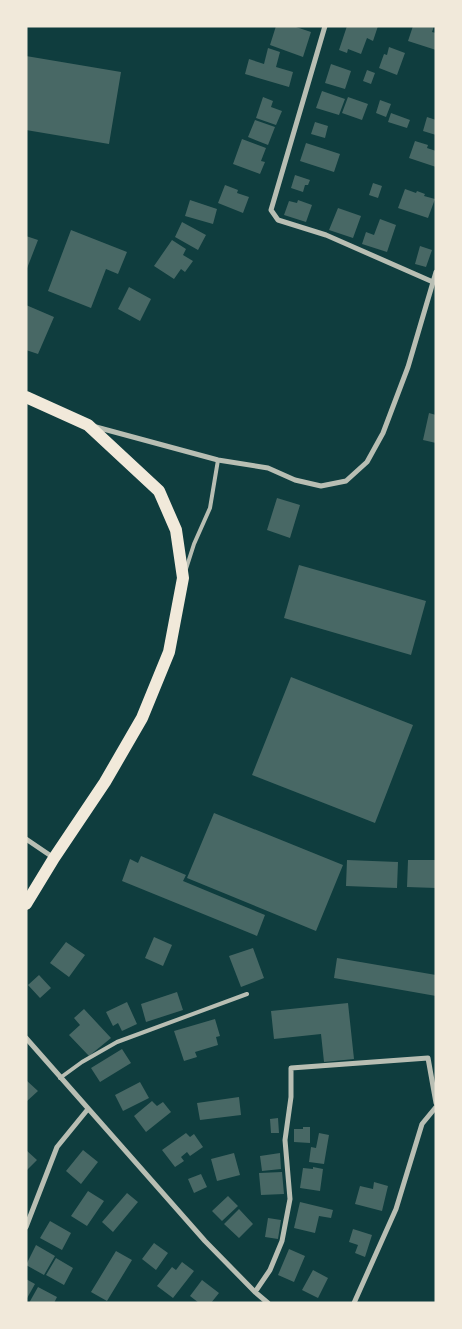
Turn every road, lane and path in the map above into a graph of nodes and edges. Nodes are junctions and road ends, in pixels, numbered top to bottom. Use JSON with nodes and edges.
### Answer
{"nodes":[{"id":1,"x":326,"y":26,"type":"edge"},
{"id":2,"x":436,"y":272,"type":"edge"},
{"id":3,"x":433,"y":282,"type":"junction"},
{"id":4,"x":26,"y":397,"type":"edge"},
{"id":5,"x":88,"y":425,"type":"junction"},
{"id":6,"x":218,"y":460,"type":"junction"},
{"id":7,"x":183,"y":578,"type":"junction"},
{"id":8,"x":26,"y":839,"type":"edge"},
{"id":9,"x":54,"y":858,"type":"junction"},
{"id":10,"x":26,"y":904,"type":"edge"},
{"id":11,"x":247,"y":994,"type":"dead end"},
{"id":12,"x":26,"y":1038,"type":"edge"},
{"id":13,"x":60,"y":1078,"type":"junction"},
{"id":14,"x":436,"y":1102,"type":"edge"},
{"id":15,"x":436,"y":1107,"type":"edge"},
{"id":16,"x":88,"y":1109,"type":"junction"},
{"id":17,"x":26,"y":1227,"type":"edge"},
{"id":18,"x":255,"y":1292,"type":"junction"},
{"id":19,"x":268,"y":1303,"type":"edge"},
{"id":20,"x":354,"y":1303,"type":"edge"}],
"edges":[{"from":1,"to":3,"type":"street"},
{"from":2,"to":3,"type":"street"},
{"from":3,"to":6,"type":"street"},
{"from":4,"to":5,"type":"main road"},
{"from":5,"to":6,"type":"street"},
{"from":5,"to":7,"type":"main road"},
{"from":6,"to":7,"type":"lane"},
{"from":7,"to":9,"type":"main road"},
{"from":8,"to":9,"type":"street"},
{"from":9,"to":10,"type":"main road"},
{"from":11,"to":13,"type":"lane"},
{"from":12,"to":13,"type":"street"},
{"from":13,"to":16,"type":"street"},
{"from":14,"to":18,"type":"street"},
{"from":15,"to":20,"type":"street"},
{"from":16,"to":17,"type":"street"},
{"from":16,"to":18,"type":"street"},
{"from":18,"to":19,"type":"street"}]}
